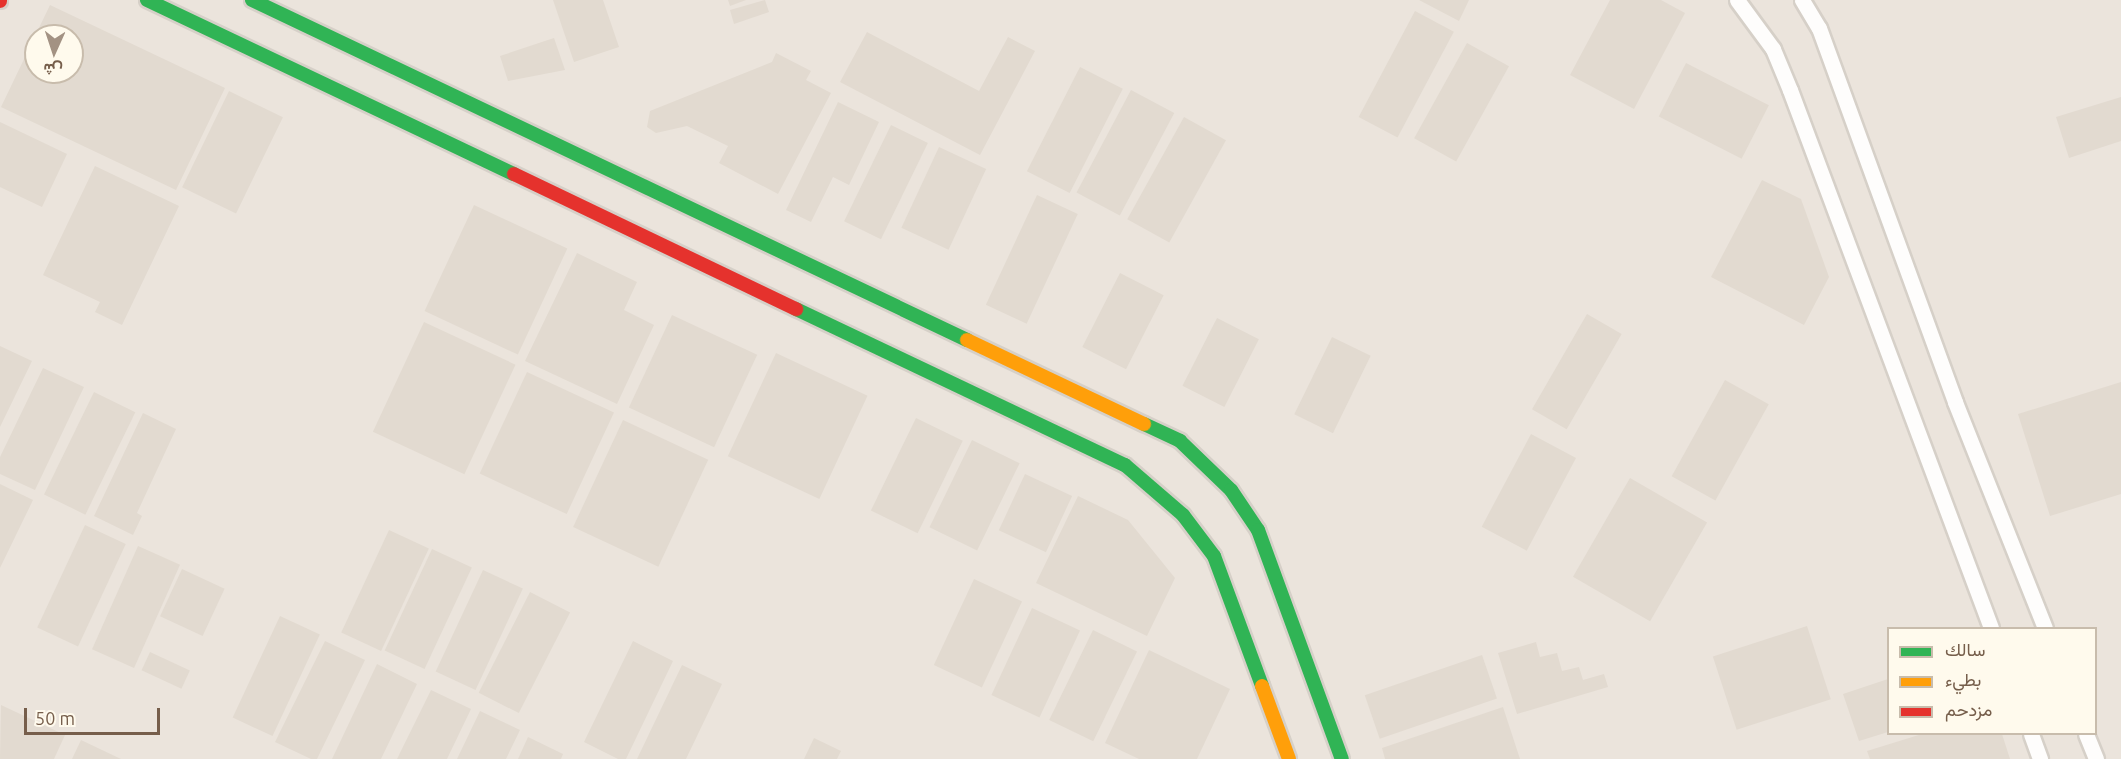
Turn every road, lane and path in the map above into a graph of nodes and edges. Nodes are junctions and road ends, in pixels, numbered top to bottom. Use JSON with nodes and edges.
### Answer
{"nodes":[{"id":1,"x":147,"y":0,"type":"edge"},
{"id":2,"x":252,"y":0,"type":"edge"},
{"id":3,"x":1737,"y":0,"type":"edge"},
{"id":4,"x":1802,"y":0,"type":"edge"},
{"id":5,"x":1991,"y":627,"type":"edge"},
{"id":6,"x":2045,"y":627,"type":"edge"},
{"id":7,"x":2031,"y":735,"type":"edge"},
{"id":8,"x":2086,"y":735,"type":"edge"},
{"id":9,"x":1289,"y":759,"type":"edge"},
{"id":10,"x":1342,"y":759,"type":"edge"},
{"id":11,"x":2040,"y":759,"type":"edge"},
{"id":12,"x":2096,"y":759,"type":"edge"}],
"edges":[{"from":1,"to":9,"type":"street"},
{"from":2,"to":10,"type":"street"},
{"from":3,"to":5,"type":"street"},
{"from":4,"to":6,"type":"street"},
{"from":7,"to":11,"type":"street"},
{"from":8,"to":12,"type":"street"}]}
